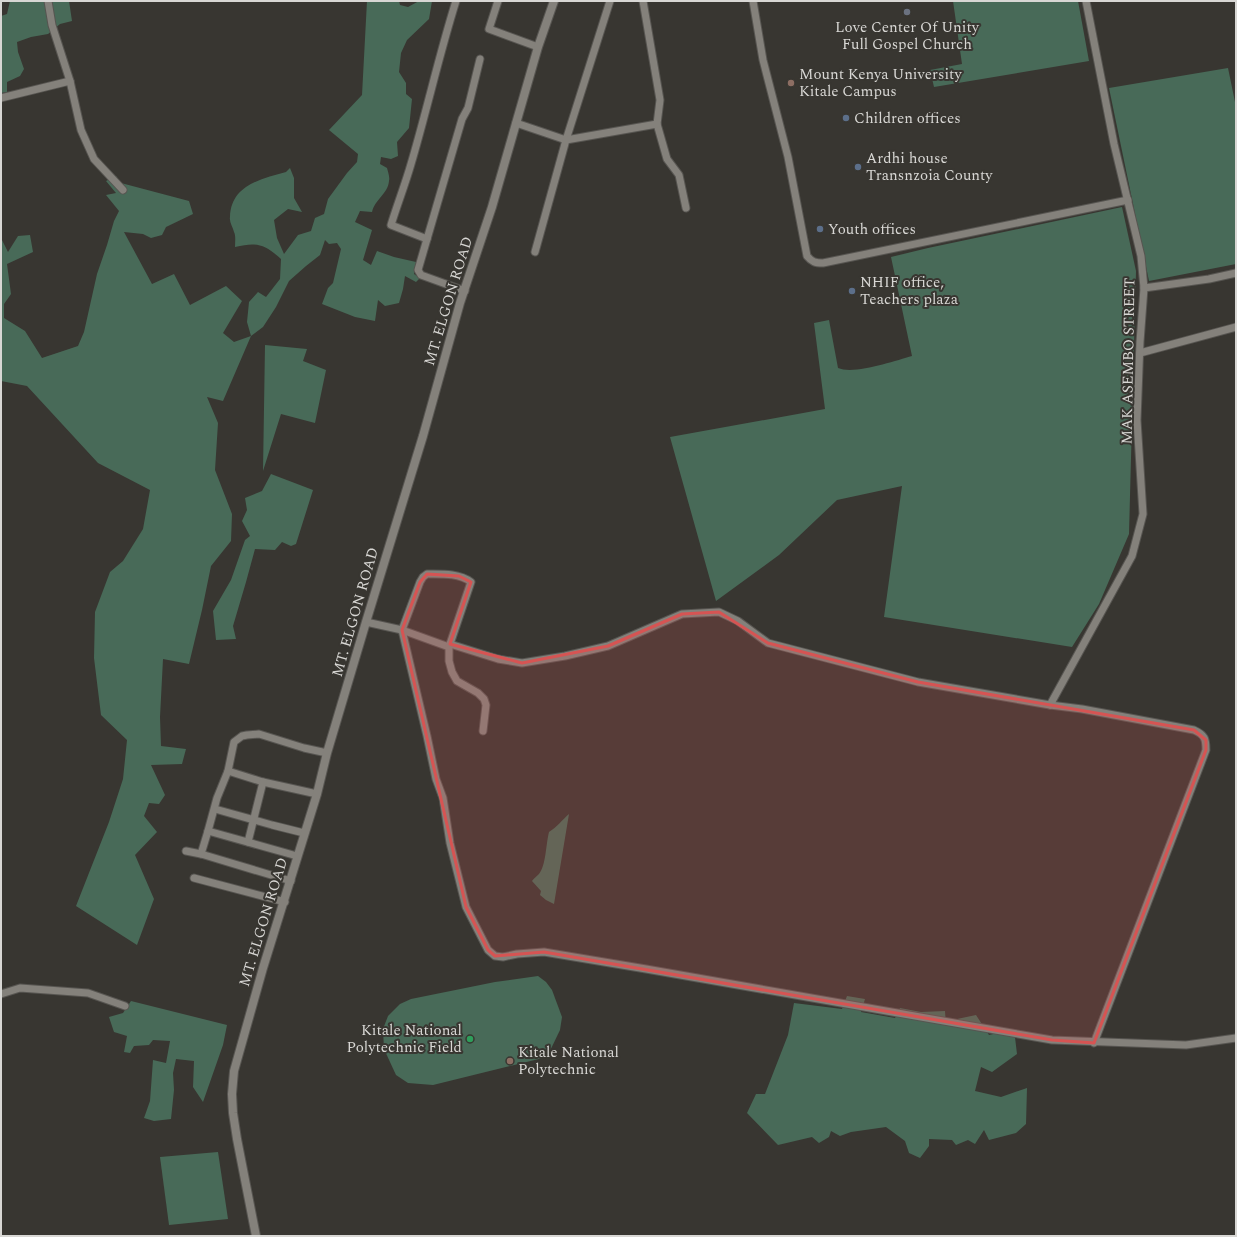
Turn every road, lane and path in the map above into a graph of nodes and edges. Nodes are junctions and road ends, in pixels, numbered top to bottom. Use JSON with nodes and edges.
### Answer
{"nodes":[{"id":1,"x":48,"y":1,"type":"edge"},
{"id":2,"x":456,"y":1,"type":"edge"},
{"id":3,"x":498,"y":1,"type":"edge"},
{"id":4,"x":554,"y":1,"type":"edge"},
{"id":5,"x":610,"y":1,"type":"edge"},
{"id":6,"x":643,"y":1,"type":"edge"},
{"id":7,"x":753,"y":1,"type":"edge"},
{"id":8,"x":1086,"y":1,"type":"edge"},
{"id":9,"x":538,"y":46,"type":"junction"},
{"id":10,"x":480,"y":59,"type":"dead end"},
{"id":11,"x":70,"y":81,"type":"junction"},
{"id":12,"x":1,"y":98,"type":"edge"},
{"id":13,"x":516,"y":123,"type":"junction"},
{"id":14,"x":656,"y":124,"type":"junction"},
{"id":15,"x":566,"y":140,"type":"junction"},
{"id":16,"x":123,"y":190,"type":"dead end"},
{"id":17,"x":1128,"y":200,"type":"junction"},
{"id":18,"x":686,"y":208,"type":"dead end"},
{"id":19,"x":427,"y":239,"type":"junction"},
{"id":20,"x":536,"y":252,"type":"dead end"},
{"id":21,"x":1236,"y":273,"type":"edge"},
{"id":22,"x":1144,"y":288,"type":"junction"},
{"id":23,"x":465,"y":291,"type":"junction"},
{"id":24,"x":1236,"y":327,"type":"edge"},
{"id":25,"x":1140,"y":353,"type":"junction"},
{"id":26,"x":366,"y":622,"type":"junction"},
{"id":27,"x":402,"y":630,"type":"junction"},
{"id":28,"x":450,"y":645,"type":"junction"},
{"id":29,"x":1050,"y":705,"type":"junction"},
{"id":30,"x":483,"y":731,"type":"dead end"},
{"id":31,"x":327,"y":753,"type":"junction"},
{"id":32,"x":228,"y":771,"type":"junction"},
{"id":33,"x":263,"y":782,"type":"junction"},
{"id":34,"x":317,"y":794,"type":"junction"},
{"id":35,"x":215,"y":809,"type":"junction"},
{"id":36,"x":254,"y":820,"type":"junction"},
{"id":37,"x":208,"y":830,"type":"junction"},
{"id":38,"x":304,"y":833,"type":"junction"},
{"id":39,"x":248,"y":842,"type":"junction"},
{"id":40,"x":186,"y":851,"type":"dead end"},
{"id":41,"x":201,"y":854,"type":"junction"},
{"id":42,"x":297,"y":856,"type":"junction"},
{"id":43,"x":194,"y":878,"type":"dead end"},
{"id":44,"x":291,"y":881,"type":"junction"},
{"id":45,"x":285,"y":902,"type":"junction"},
{"id":46,"x":1,"y":994,"type":"edge"},
{"id":47,"x":125,"y":1006,"type":"dead end"},
{"id":48,"x":1236,"y":1038,"type":"edge"},
{"id":49,"x":1094,"y":1043,"type":"junction"},
{"id":50,"x":256,"y":1236,"type":"edge"}],
"edges":[{"from":1,"to":11,"type":"street"},
{"from":2,"to":19,"type":"street"},
{"from":3,"to":9,"type":"street"},
{"from":4,"to":9,"type":"street","name":"MT. ELGON ROAD"},
{"from":5,"to":15,"type":"street"},
{"from":6,"to":14,"type":"street"},
{"from":7,"to":17,"type":"street"},
{"from":8,"to":17,"type":"street","name":"MAK ASEMBO STREET"},
{"from":9,"to":13,"type":"street","name":"MT. ELGON ROAD"},
{"from":10,"to":19,"type":"street"},
{"from":11,"to":12,"type":"street"},
{"from":11,"to":16,"type":"street"},
{"from":13,"to":15,"type":"street"},
{"from":13,"to":23,"type":"street","name":"MT. ELGON ROAD"},
{"from":14,"to":15,"type":"street"},
{"from":14,"to":18,"type":"street"},
{"from":15,"to":20,"type":"street"},
{"from":17,"to":22,"type":"street","name":"MAK ASEMBO STREET"},
{"from":19,"to":23,"type":"street"},
{"from":21,"to":22,"type":"street"},
{"from":22,"to":25,"type":"street","name":"MAK ASEMBO STREET"},
{"from":23,"to":26,"type":"street","name":"MT. ELGON ROAD"},
{"from":24,"to":25,"type":"street"},
{"from":25,"to":29,"type":"street","name":"MAK ASEMBO STREET"},
{"from":26,"to":27,"type":"street"},
{"from":26,"to":31,"type":"street","name":"MT. ELGON ROAD"},
{"from":27,"to":28,"type":"street"},
{"from":27,"to":28,"type":"street"},
{"from":27,"to":49,"type":"street"},
{"from":28,"to":29,"type":"street"},
{"from":28,"to":30,"type":"street"},
{"from":29,"to":49,"type":"street"},
{"from":31,"to":32,"type":"street"},
{"from":31,"to":34,"type":"street","name":"MT. ELGON ROAD"},
{"from":32,"to":33,"type":"street"},
{"from":32,"to":35,"type":"street"},
{"from":33,"to":34,"type":"street"},
{"from":33,"to":36,"type":"street"},
{"from":34,"to":38,"type":"street","name":"MT. ELGON ROAD"},
{"from":35,"to":36,"type":"street"},
{"from":35,"to":37,"type":"street"},
{"from":36,"to":38,"type":"street"},
{"from":36,"to":39,"type":"street"},
{"from":37,"to":39,"type":"street"},
{"from":37,"to":41,"type":"street"},
{"from":38,"to":42,"type":"street","name":"MT. ELGON ROAD"},
{"from":39,"to":42,"type":"street"},
{"from":40,"to":41,"type":"street"},
{"from":41,"to":44,"type":"street"},
{"from":42,"to":44,"type":"street","name":"MT. ELGON ROAD"},
{"from":43,"to":45,"type":"street"},
{"from":44,"to":45,"type":"street","name":"MT. ELGON ROAD"},
{"from":45,"to":50,"type":"street","name":"MT. ELGON ROAD"},
{"from":46,"to":47,"type":"street"},
{"from":48,"to":49,"type":"street"}]}
